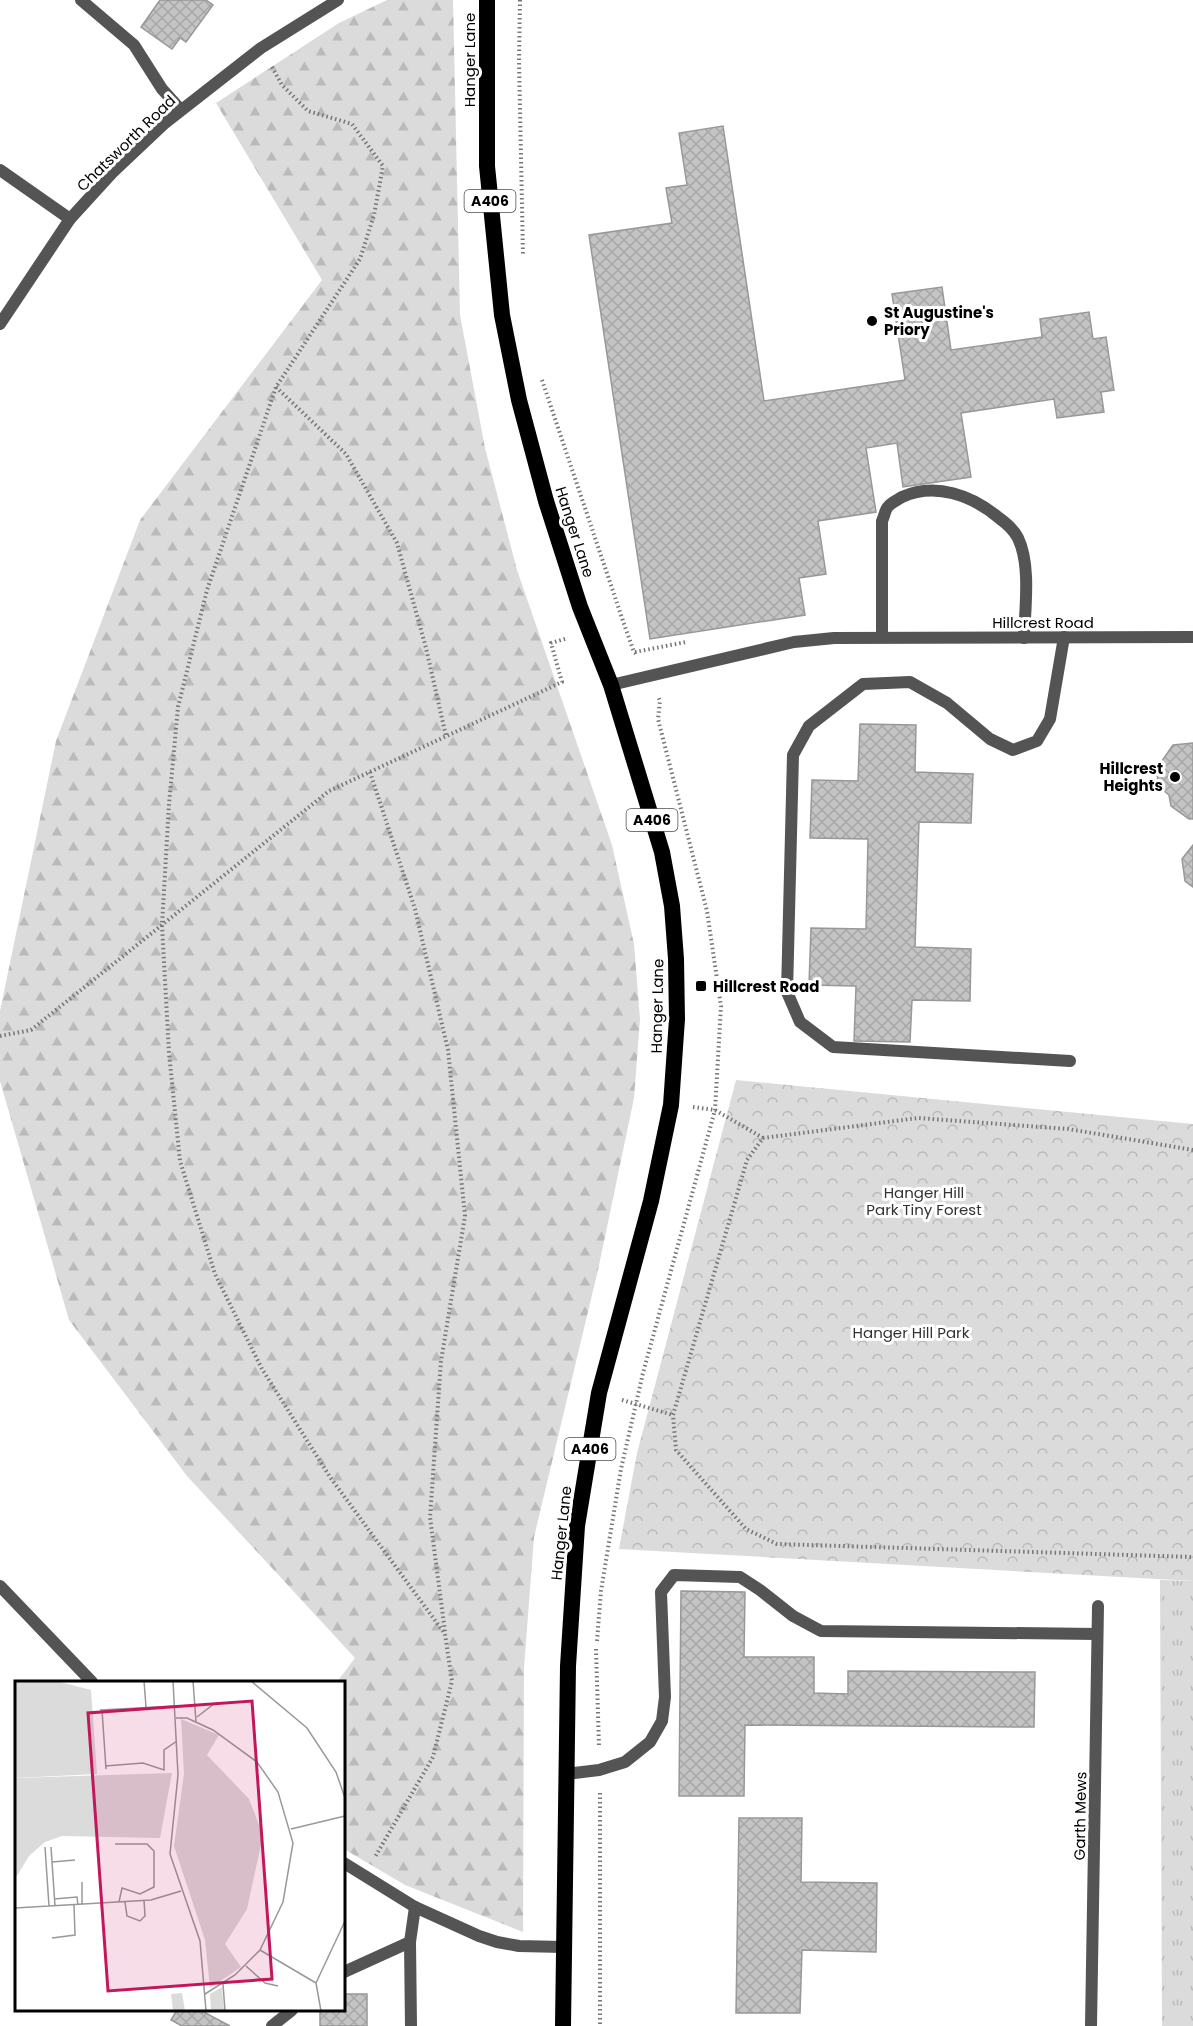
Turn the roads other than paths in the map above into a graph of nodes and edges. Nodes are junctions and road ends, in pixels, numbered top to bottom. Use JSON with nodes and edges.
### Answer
{"nodes":[{"id":1,"x":81,"y":0,"type":"edge"},
{"id":2,"x":338,"y":0,"type":"edge"},
{"id":3,"x":487,"y":0,"type":"edge"},
{"id":4,"x":181,"y":110,"type":"junction"},
{"id":5,"x":0,"y":170,"type":"edge"},
{"id":6,"x":70,"y":219,"type":"junction"},
{"id":7,"x":0,"y":324,"type":"edge"},
{"id":8,"x":882,"y":637,"type":"junction"},
{"id":9,"x":1064,"y":637,"type":"junction"},
{"id":10,"x":1024,"y":638,"type":"junction"},
{"id":11,"x":1193,"y":638,"type":"edge"},
{"id":12,"x":611,"y":685,"type":"junction"},
{"id":13,"x":1070,"y":1062,"type":"dead end"},
{"id":14,"x":0,"y":1586,"type":"edge"},
{"id":15,"x":1098,"y":1606,"type":"dead end"},
{"id":16,"x":1097,"y":1634,"type":"junction"},
{"id":17,"x":90,"y":1681,"type":"edge"},
{"id":18,"x":566,"y":1774,"type":"junction"},
{"id":19,"x":345,"y":1864,"type":"edge"},
{"id":20,"x":415,"y":1907,"type":"junction"},
{"id":21,"x":410,"y":1942,"type":"junction"},
{"id":22,"x":563,"y":1947,"type":"junction"},
{"id":23,"x":345,"y":1972,"type":"edge"},
{"id":24,"x":291,"y":2011,"type":"edge"},
{"id":25,"x":272,"y":2026,"type":"edge"},
{"id":26,"x":411,"y":2026,"type":"edge"},
{"id":27,"x":563,"y":2026,"type":"edge"},
{"id":28,"x":1091,"y":2026,"type":"edge"}],
"edges":[{"from":1,"to":4,"type":"street"},
{"from":2,"to":4,"type":"street","name":"Chatsworth Road"},
{"from":3,"to":12,"type":"highway","name":"Hanger Lane","number":"A406"},
{"from":4,"to":6,"type":"street","name":"Chatsworth Road"},
{"from":5,"to":6,"type":"street"},
{"from":6,"to":7,"type":"street","name":"Chatsworth Road"},
{"from":8,"to":10,"type":"street","name":"Hillcrest Road"},
{"from":8,"to":10,"type":"street"},
{"from":8,"to":12,"type":"street","name":"Hillcrest Road"},
{"from":9,"to":10,"type":"street","name":"Hillcrest Road"},
{"from":9,"to":11,"type":"street","name":"Hillcrest Road"},
{"from":9,"to":13,"type":"street"},
{"from":12,"to":18,"type":"highway","name":"Hanger Lane","number":"A406"},
{"from":14,"to":17,"type":"street"},
{"from":15,"to":16,"type":"street","name":"Garth Mews"},
{"from":16,"to":18,"type":"street"},
{"from":16,"to":28,"type":"street","name":"Garth Mews"},
{"from":18,"to":22,"type":"highway","name":"Hanger Lane","number":"A406"},
{"from":19,"to":20,"type":"street"},
{"from":20,"to":21,"type":"street"},
{"from":20,"to":22,"type":"street"},
{"from":21,"to":23,"type":"street"},
{"from":21,"to":26,"type":"street"},
{"from":22,"to":27,"type":"highway","name":"Hanger Lane","number":"A406"},
{"from":24,"to":25,"type":"street"}]}
